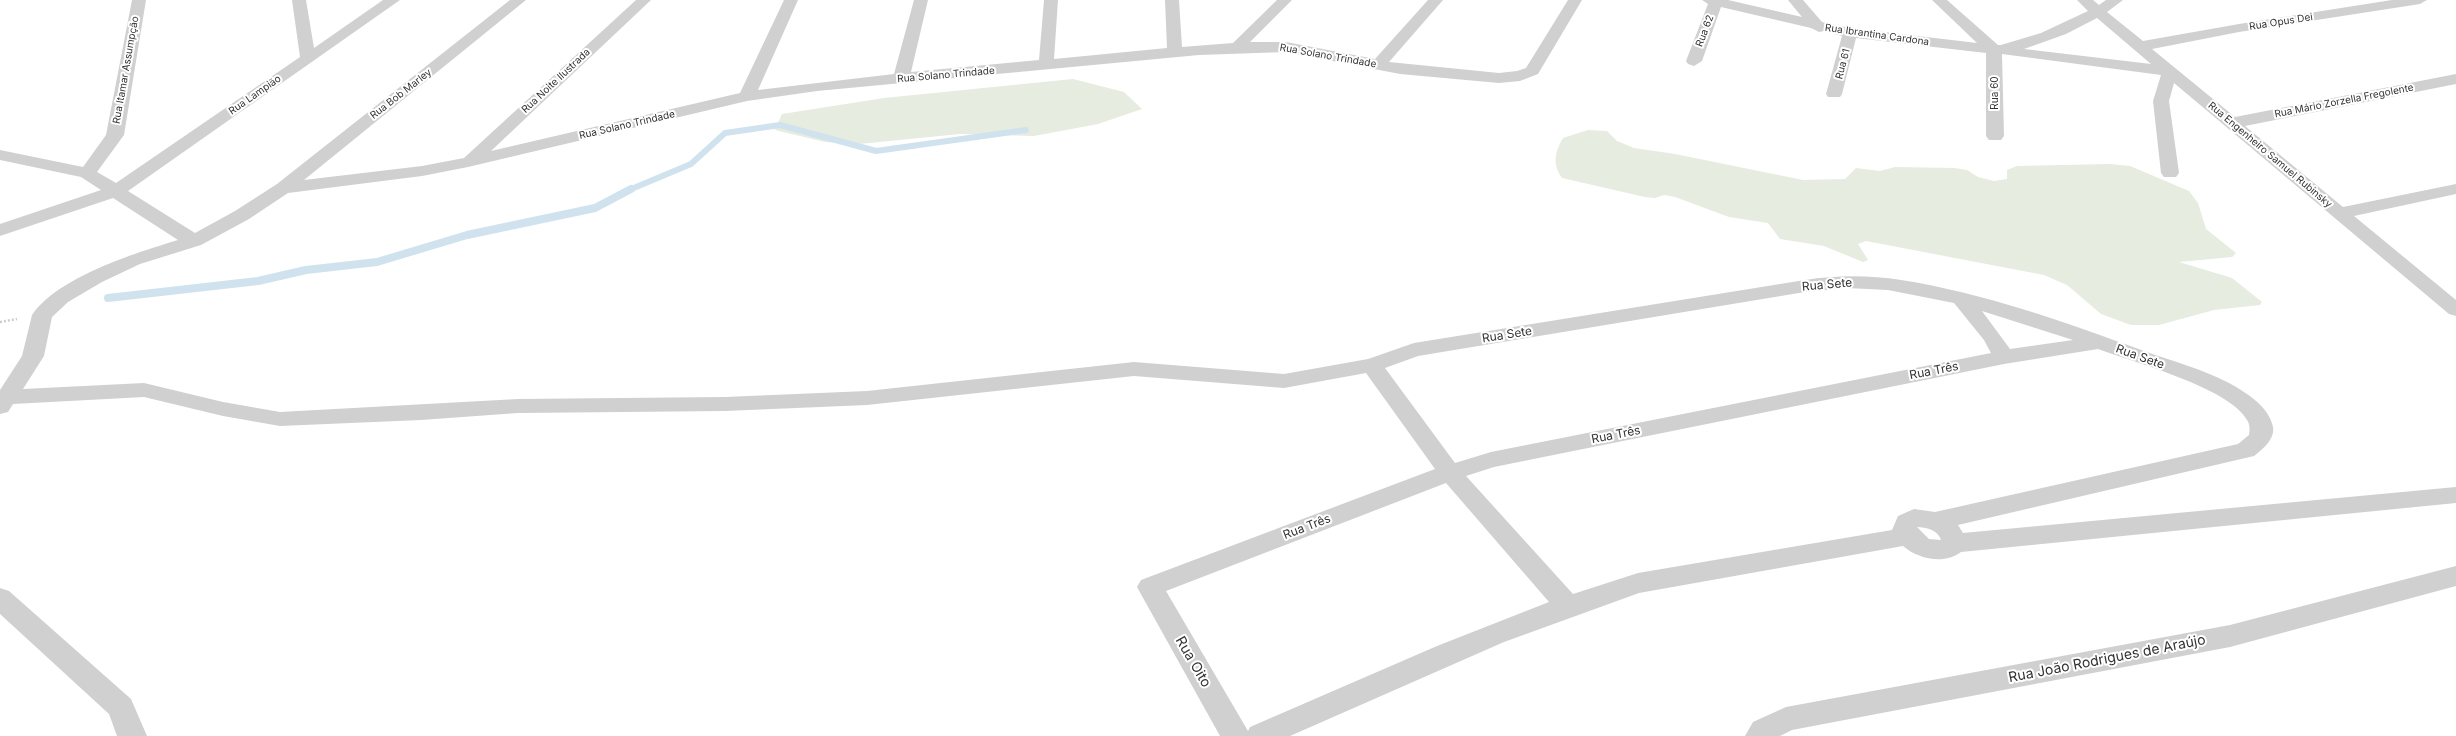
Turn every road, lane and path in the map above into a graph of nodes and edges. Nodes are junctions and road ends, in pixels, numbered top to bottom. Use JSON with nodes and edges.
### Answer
{"nodes":[{"id":1,"x":139,"y":0,"type":"edge"},
{"id":2,"x":299,"y":0,"type":"edge"},
{"id":3,"x":393,"y":0,"type":"edge"},
{"id":4,"x":519,"y":0,"type":"edge"},
{"id":5,"x":644,"y":0,"type":"edge"},
{"id":6,"x":791,"y":0,"type":"edge"},
{"id":7,"x":921,"y":0,"type":"edge"},
{"id":8,"x":1051,"y":0,"type":"edge"},
{"id":9,"x":1172,"y":0,"type":"edge"},
{"id":10,"x":1284,"y":0,"type":"edge"},
{"id":11,"x":1436,"y":0,"type":"edge"},
{"id":12,"x":1575,"y":0,"type":"edge"},
{"id":13,"x":1795,"y":0,"type":"edge"},
{"id":14,"x":1939,"y":0,"type":"edge"},
{"id":15,"x":2084,"y":0,"type":"edge"},
{"id":16,"x":2116,"y":0,"type":"edge"},
{"id":17,"x":2321,"y":0,"type":"edge"},
{"id":18,"x":2420,"y":0,"type":"edge"},
{"id":19,"x":1712,"y":1,"type":"edge"},
{"id":20,"x":2099,"y":11,"type":"junction"},
{"id":21,"x":2347,"y":12,"type":"junction"},
{"id":22,"x":1819,"y":28,"type":"junction"},
{"id":23,"x":1850,"y":33,"type":"junction"},
{"id":24,"x":2142,"y":46,"type":"junction"},
{"id":25,"x":1237,"y":47,"type":"junction"},
{"id":26,"x":1998,"y":50,"type":"junction"},
{"id":27,"x":1175,"y":52,"type":"junction"},
{"id":28,"x":308,"y":58,"type":"junction"},
{"id":29,"x":1694,"y":61,"type":"dead end"},
{"id":30,"x":1378,"y":65,"type":"junction"},
{"id":31,"x":1046,"y":66,"type":"junction"},
{"id":32,"x":2170,"y":71,"type":"junction"},
{"id":33,"x":901,"y":79,"type":"junction"},
{"id":34,"x":2456,"y":79,"type":"edge"},
{"id":35,"x":1834,"y":94,"type":"dead end"},
{"id":36,"x":747,"y":96,"type":"junction"},
{"id":37,"x":2232,"y":123,"type":"junction"},
{"id":38,"x":1995,"y":136,"type":"dead end"},
{"id":39,"x":0,"y":155,"type":"edge"},
{"id":40,"x":468,"y":162,"type":"junction"},
{"id":41,"x":87,"y":173,"type":"junction"},
{"id":42,"x":2170,"y":173,"type":"dead end"},
{"id":43,"x":283,"y":188,"type":"junction"},
{"id":44,"x":2456,"y":189,"type":"edge"},
{"id":45,"x":118,"y":190,"type":"junction"},
{"id":46,"x":2340,"y":213,"type":"junction"},
{"id":47,"x":0,"y":230,"type":"edge"},
{"id":48,"x":194,"y":241,"type":"junction"},
{"id":49,"x":1960,"y":298,"type":"junction"},
{"id":50,"x":2456,"y":310,"type":"edge"},
{"id":51,"x":2100,"y":342,"type":"junction"},
{"id":52,"x":2004,"y":357,"type":"junction"},
{"id":53,"x":1372,"y":365,"type":"junction"},
{"id":54,"x":4,"y":402,"type":"edge"},
{"id":55,"x":1448,"y":472,"type":"junction"},
{"id":56,"x":2456,"y":496,"type":"edge"},
{"id":57,"x":1936,"y":521,"type":"junction"},
{"id":58,"x":1908,"y":536,"type":"junction"},
{"id":59,"x":1954,"y":543,"type":"junction"},
{"id":60,"x":2456,"y":576,"type":"edge"},
{"id":61,"x":1150,"y":587,"type":"joint"},
{"id":62,"x":0,"y":598,"type":"edge"},
{"id":63,"x":1568,"y":605,"type":"junction"},
{"id":64,"x":132,"y":736,"type":"edge"},
{"id":65,"x":1235,"y":736,"type":"edge"},
{"id":66,"x":1260,"y":736,"type":"edge"},
{"id":67,"x":1760,"y":736,"type":"edge"}],
"edges":[{"from":1,"to":41,"type":"street","name":"Rua Itamar Assumpção"},
{"from":2,"to":28,"type":"street"},
{"from":3,"to":28,"type":"street","name":"Rua Lampião"},
{"from":4,"to":43,"type":"street","name":"Rua Bob Marley"},
{"from":5,"to":40,"type":"street","name":"Rua Noite Ilustrada"},
{"from":6,"to":36,"type":"street"},
{"from":7,"to":33,"type":"street"},
{"from":8,"to":31,"type":"street"},
{"from":9,"to":27,"type":"street"},
{"from":10,"to":25,"type":"street"},
{"from":11,"to":30,"type":"street"},
{"from":12,"to":30,"type":"street","name":"Rua Solano Trindade"},
{"from":13,"to":22,"type":"street"},
{"from":14,"to":26,"type":"street"},
{"from":15,"to":20,"type":"street","name":"Rua Engenheiro Samuel Rubinsky"},
{"from":16,"to":20,"type":"street","name":"Rua Ibrantina Cardona"},
{"from":17,"to":21,"type":"street"},
{"from":18,"to":21,"type":"street","name":"Rua Opus Dei"},
{"from":19,"to":22,"type":"street","name":"Rua Ibrantina Cardona"},
{"from":19,"to":29,"type":"street","name":"Rua 62"},
{"from":20,"to":24,"type":"street","name":"Rua Engenheiro Samuel Rubinsky"},
{"from":20,"to":26,"type":"street","name":"Rua Ibrantina Cardona"},
{"from":21,"to":24,"type":"street","name":"Rua Opus Dei"},
{"from":22,"to":23,"type":"street","name":"Rua Ibrantina Cardona"},
{"from":23,"to":26,"type":"street","name":"Rua Ibrantina Cardona"},
{"from":23,"to":35,"type":"street","name":"Rua 61"},
{"from":24,"to":32,"type":"street","name":"Rua Engenheiro Samuel Rubinsky"},
{"from":25,"to":27,"type":"street","name":"Rua Solano Trindade"},
{"from":25,"to":30,"type":"street","name":"Rua Solano Trindade"},
{"from":26,"to":32,"type":"street","name":"Rua Ibrantina Cardona"},
{"from":26,"to":38,"type":"street","name":"Rua 60"},
{"from":27,"to":31,"type":"street","name":"Rua Solano Trindade"},
{"from":28,"to":45,"type":"street","name":"Rua Lampião"},
{"from":31,"to":33,"type":"street","name":"Rua Solano Trindade"},
{"from":32,"to":37,"type":"street","name":"Rua Engenheiro Samuel Rubinsky"},
{"from":32,"to":42,"type":"street"},
{"from":33,"to":36,"type":"street","name":"Rua Solano Trindade"},
{"from":34,"to":37,"type":"street","name":"Rua Mário Zorzella Fregolente"},
{"from":36,"to":40,"type":"street","name":"Rua Solano Trindade"},
{"from":37,"to":46,"type":"street","name":"Rua Engenheiro Samuel Rubinsky"},
{"from":39,"to":41,"type":"street"},
{"from":40,"to":43,"type":"street","name":"Rua Solano Trindade"},
{"from":41,"to":45,"type":"street"},
{"from":43,"to":48,"type":"street","name":"Rua Bob Marley"},
{"from":44,"to":46,"type":"street"},
{"from":45,"to":47,"type":"street","name":"Rua Lampião"},
{"from":45,"to":48,"type":"street"},
{"from":46,"to":50,"type":"street","name":"Rua Engenheiro Samuel Rubinsky"},
{"from":48,"to":54,"type":"street","name":"Rua Bob Marley"},
{"from":49,"to":51,"type":"street","name":"Rua Sete"},
{"from":49,"to":52,"type":"street"},
{"from":49,"to":53,"type":"street","name":"Rua Sete"},
{"from":51,"to":52,"type":"street","name":"Rua Três"},
{"from":51,"to":57,"type":"street","name":"Rua Sete"},
{"from":52,"to":55,"type":"street","name":"Rua Três"},
{"from":53,"to":54,"type":"street","name":"Rua Sete"},
{"from":53,"to":55,"type":"street"},
{"from":55,"to":61,"type":"street","name":"Rua Três"},
{"from":55,"to":63,"type":"street"},
{"from":56,"to":59,"type":"street"},
{"from":57,"to":58,"type":"street"},
{"from":57,"to":59,"type":"street"},
{"from":58,"to":59,"type":"street"},
{"from":58,"to":63,"type":"street"},
{"from":60,"to":67,"type":"street","name":"Rua João Rodrigues de Araújo"},
{"from":61,"to":65,"type":"street","name":"Rua Oito"},
{"from":62,"to":64,"type":"street"},
{"from":63,"to":66,"type":"street"}]}
